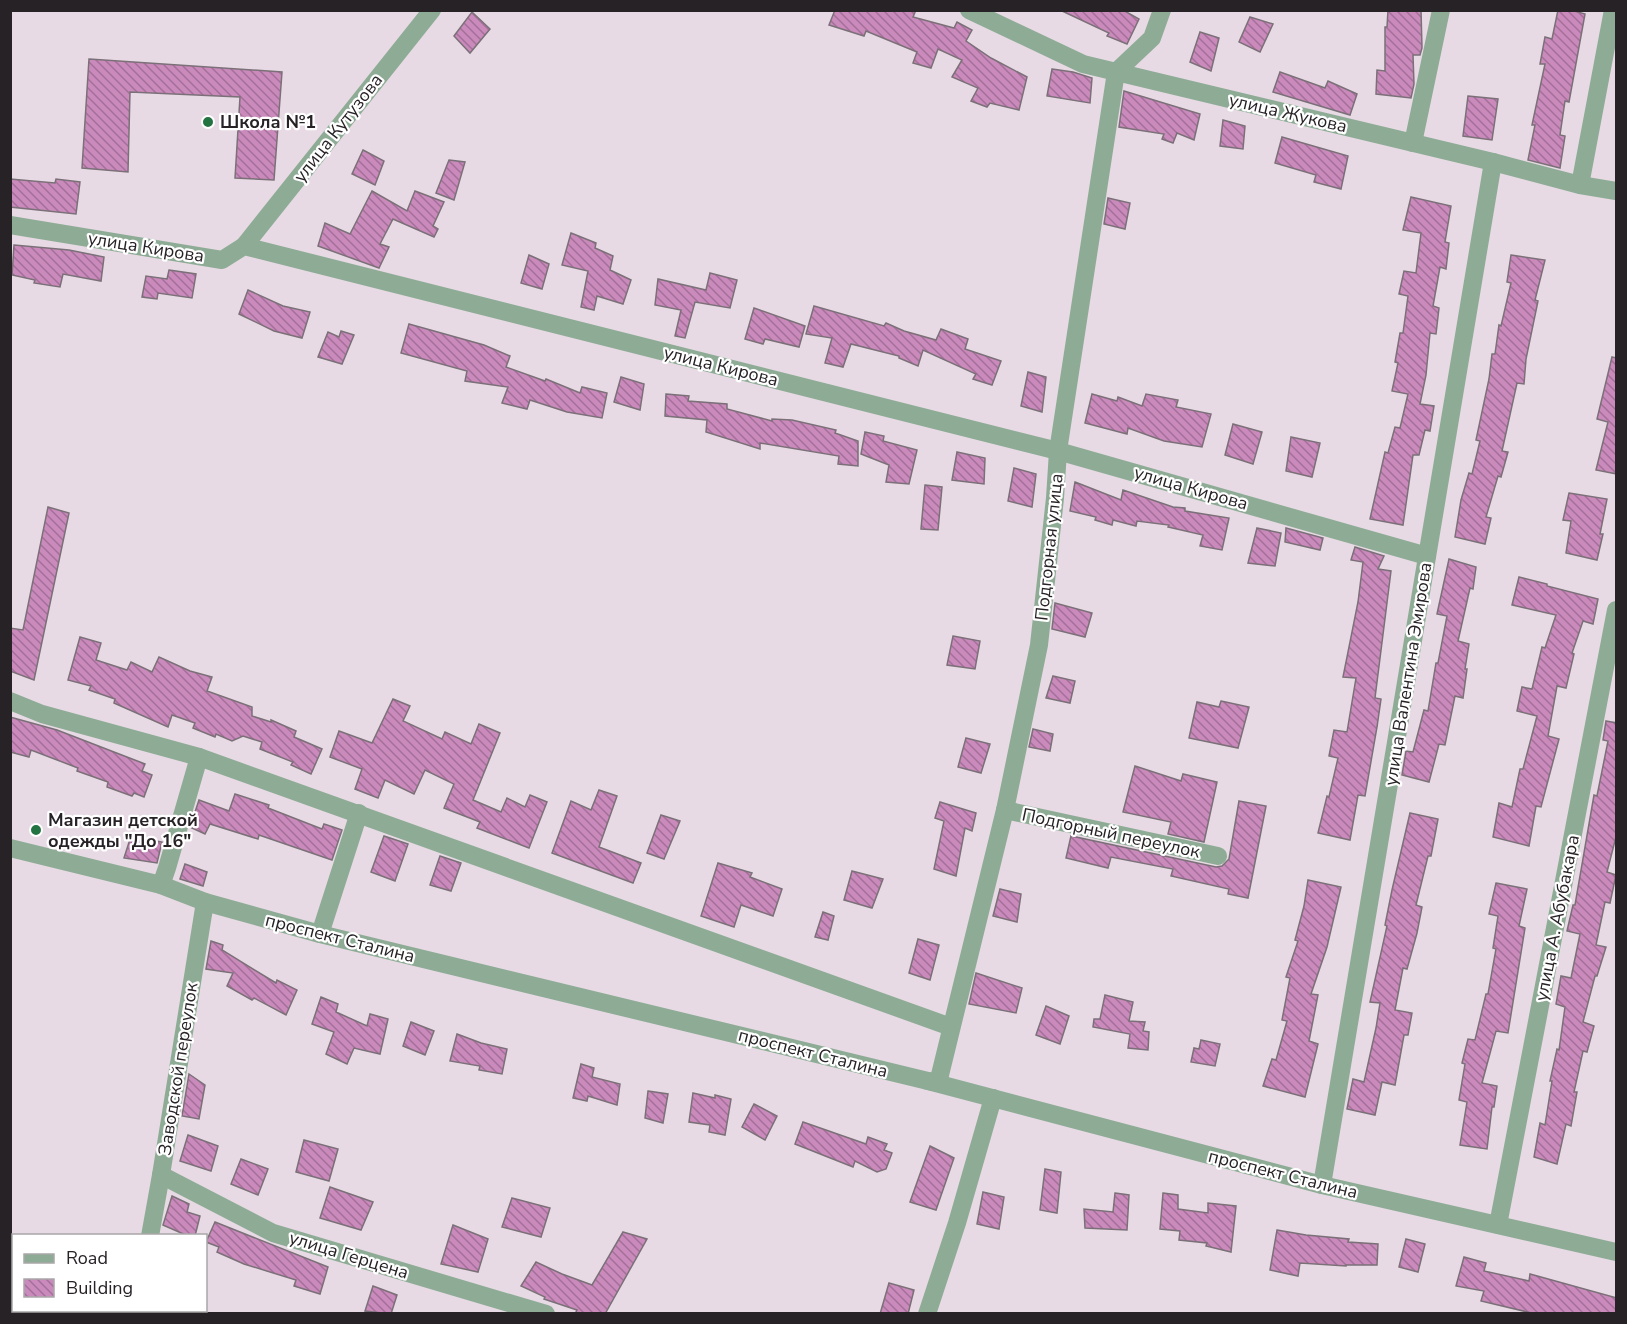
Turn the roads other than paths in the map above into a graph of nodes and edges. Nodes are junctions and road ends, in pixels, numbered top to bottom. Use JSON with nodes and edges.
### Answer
{"nodes":[{"id":1,"x":432,"y":10,"type":"edge"},
{"id":2,"x":969,"y":10,"type":"edge"},
{"id":3,"x":1162,"y":10,"type":"edge"},
{"id":4,"x":1441,"y":10,"type":"edge"},
{"id":5,"x":1613,"y":10,"type":"edge"},
{"id":6,"x":1116,"y":72,"type":"junction"},
{"id":7,"x":1413,"y":143,"type":"junction"},
{"id":8,"x":1493,"y":162,"type":"junction"},
{"id":9,"x":1580,"y":185,"type":"junction"},
{"id":10,"x":1617,"y":191,"type":"edge"},
{"id":11,"x":10,"y":225,"type":"edge"},
{"id":12,"x":244,"y":246,"type":"junction"},
{"id":13,"x":1058,"y":450,"type":"junction"},
{"id":14,"x":1427,"y":555,"type":"junction"},
{"id":15,"x":1617,"y":610,"type":"edge"},
{"id":16,"x":10,"y":701,"type":"edge"},
{"id":17,"x":199,"y":757,"type":"junction"},
{"id":18,"x":1005,"y":810,"type":"junction"},
{"id":19,"x":359,"y":813,"type":"junction"},
{"id":20,"x":10,"y":848,"type":"edge"},
{"id":21,"x":1218,"y":856,"type":"dead end"},
{"id":22,"x":161,"y":885,"type":"junction"},
{"id":23,"x":206,"y":902,"type":"junction"},
{"id":24,"x":320,"y":934,"type":"junction"},
{"id":25,"x":951,"y":1027,"type":"junction"},
{"id":26,"x":928,"y":1081,"type":"junction"},
{"id":27,"x":993,"y":1098,"type":"junction"},
{"id":28,"x":161,"y":1175,"type":"junction"},
{"id":29,"x":1322,"y":1185,"type":"junction"},
{"id":30,"x":1498,"y":1226,"type":"junction"},
{"id":31,"x":150,"y":1234,"type":"edge"},
{"id":32,"x":1617,"y":1252,"type":"edge"},
{"id":33,"x":546,"y":1314,"type":"edge"},
{"id":34,"x":927,"y":1314,"type":"edge"}],
"edges":[{"from":1,"to":12,"type":"street","name":"улица Кутузова"},
{"from":2,"to":6,"type":"street","name":"улица Жукова"},
{"from":3,"to":6,"type":"street"},
{"from":4,"to":7,"type":"street"},
{"from":5,"to":9,"type":"street"},
{"from":6,"to":7,"type":"street","name":"улица Жукова"},
{"from":6,"to":13,"type":"street","name":"Подгорная улица"},
{"from":7,"to":8,"type":"street","name":"улица Жукова"},
{"from":8,"to":9,"type":"street","name":"улица Жукова"},
{"from":8,"to":14,"type":"street","name":"улица Валентина Эмирова"},
{"from":9,"to":10,"type":"street","name":"улица Жукова"},
{"from":11,"to":12,"type":"street","name":"улица Кирова"},
{"from":12,"to":13,"type":"street","name":"улица Кирова"},
{"from":13,"to":14,"type":"street","name":"улица Кирова"},
{"from":13,"to":18,"type":"street","name":"Подгорная улица"},
{"from":14,"to":29,"type":"street","name":"улица Валентина Эмирова"},
{"from":15,"to":30,"type":"street","name":"улица А. Абубакара"},
{"from":16,"to":17,"type":"street"},
{"from":17,"to":19,"type":"street"},
{"from":17,"to":22,"type":"street"},
{"from":18,"to":21,"type":"street","name":"Подгорный переулок"},
{"from":18,"to":25,"type":"street","name":"Подгорная улица"},
{"from":19,"to":24,"type":"street"},
{"from":19,"to":25,"type":"street"},
{"from":20,"to":22,"type":"street","name":"проспект Сталина"},
{"from":22,"to":23,"type":"street","name":"проспект Сталина"},
{"from":23,"to":24,"type":"street","name":"проспект Сталина"},
{"from":23,"to":28,"type":"street","name":"Заводской переулок"},
{"from":24,"to":26,"type":"street","name":"проспект Сталина"},
{"from":25,"to":26,"type":"street","name":"Подгорная улица"},
{"from":26,"to":27,"type":"street","name":"проспект Сталина"},
{"from":27,"to":29,"type":"street","name":"проспект Сталина"},
{"from":27,"to":34,"type":"street"},
{"from":28,"to":31,"type":"street","name":"Заводской переулок"},
{"from":28,"to":33,"type":"street","name":"улица Герцена"},
{"from":29,"to":30,"type":"street","name":"проспект Сталина"},
{"from":30,"to":32,"type":"street","name":"проспект Сталина"}]}
